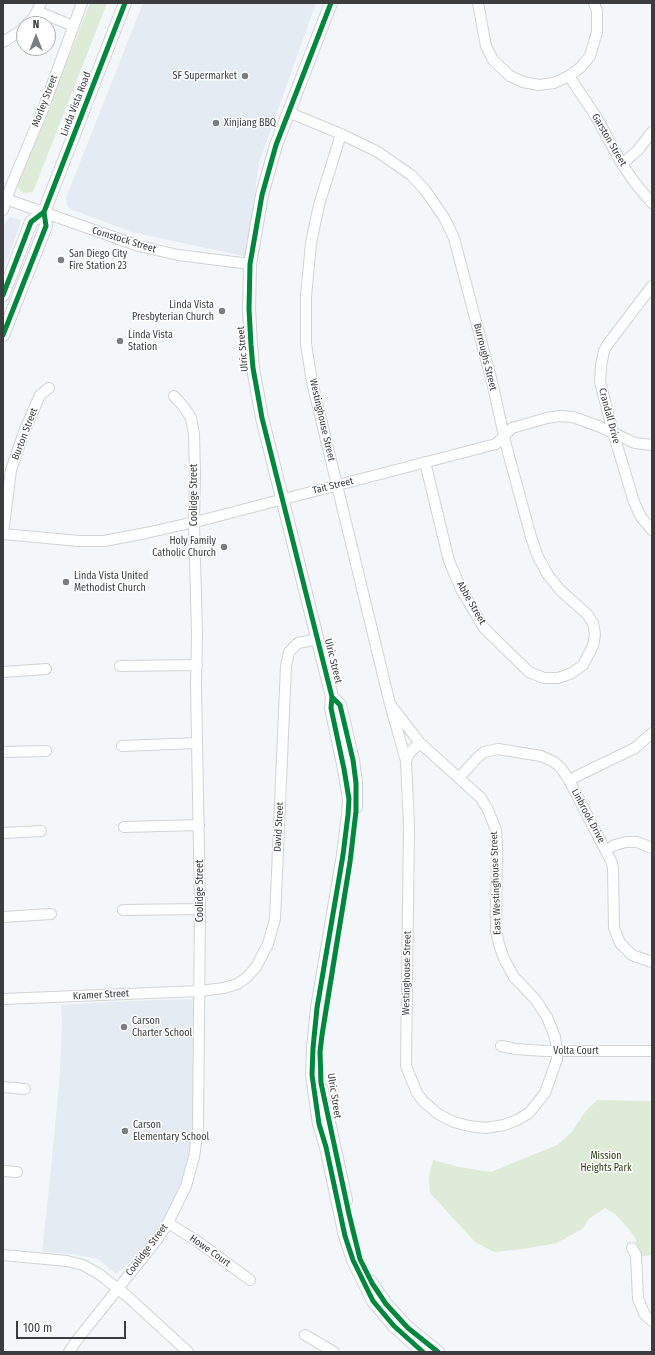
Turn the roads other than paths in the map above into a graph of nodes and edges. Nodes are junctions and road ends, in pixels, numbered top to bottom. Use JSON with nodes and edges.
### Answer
{"nodes":[{"id":1,"x":82,"y":3,"type":"edge"},
{"id":2,"x":125,"y":3,"type":"edge"},
{"id":3,"x":331,"y":3,"type":"edge"},
{"id":4,"x":478,"y":3,"type":"edge"},
{"id":5,"x":594,"y":3,"type":"edge"},
{"id":6,"x":39,"y":7,"type":"edge"},
{"id":7,"x":34,"y":16,"type":"edge"},
{"id":8,"x":73,"y":26,"type":"junction"},
{"id":9,"x":16,"y":34,"type":"edge"},
{"id":10,"x":3,"y":42,"type":"edge"},
{"id":11,"x":569,"y":76,"type":"junction"},
{"id":12,"x":288,"y":112,"type":"junction"},
{"id":13,"x":652,"y":132,"type":"edge"},
{"id":14,"x":341,"y":134,"type":"junction"},
{"id":15,"x":622,"y":164,"type":"junction"},
{"id":16,"x":5,"y":199,"type":"edge"},
{"id":17,"x":652,"y":202,"type":"edge"},
{"id":18,"x":3,"y":210,"type":"edge"},
{"id":19,"x":44,"y":212,"type":"junction"},
{"id":20,"x":250,"y":264,"type":"junction"},
{"id":21,"x":652,"y":286,"type":"edge"},
{"id":22,"x":3,"y":295,"type":"edge"},
{"id":23,"x":3,"y":335,"type":"edge"},
{"id":24,"x":50,"y":388,"type":"dead end"},
{"id":25,"x":174,"y":396,"type":"dead end"},
{"id":26,"x":613,"y":432,"type":"junction"},
{"id":27,"x":504,"y":437,"type":"junction"},
{"id":28,"x":652,"y":445,"type":"edge"},
{"id":29,"x":425,"y":462,"type":"junction"},
{"id":30,"x":337,"y":485,"type":"junction"},
{"id":31,"x":283,"y":498,"type":"junction"},
{"id":32,"x":194,"y":522,"type":"junction"},
{"id":33,"x":652,"y":530,"type":"edge"},
{"id":34,"x":3,"y":533,"type":"edge"},
{"id":35,"x":318,"y":639,"type":"junction"},
{"id":36,"x":197,"y":665,"type":"junction"},
{"id":37,"x":583,"y":665,"type":"joint"},
{"id":38,"x":120,"y":666,"type":"dead end"},
{"id":39,"x":46,"y":670,"type":"dead end"},
{"id":40,"x":3,"y":672,"type":"edge"},
{"id":41,"x":332,"y":697,"type":"junction"},
{"id":42,"x":390,"y":704,"type":"junction"},
{"id":43,"x":652,"y":733,"type":"edge"},
{"id":44,"x":197,"y":743,"type":"junction"},
{"id":45,"x":420,"y":743,"type":"junction"},
{"id":46,"x":122,"y":746,"type":"dead end"},
{"id":47,"x":46,"y":751,"type":"dead end"},
{"id":48,"x":3,"y":752,"type":"edge"},
{"id":49,"x":406,"y":761,"type":"junction"},
{"id":50,"x":459,"y":778,"type":"junction"},
{"id":51,"x":569,"y":780,"type":"junction"},
{"id":52,"x":199,"y":825,"type":"junction"},
{"id":53,"x":124,"y":827,"type":"dead end"},
{"id":54,"x":41,"y":831,"type":"dead end"},
{"id":55,"x":3,"y":833,"type":"edge"},
{"id":56,"x":652,"y":848,"type":"edge"},
{"id":57,"x":606,"y":850,"type":"junction"},
{"id":58,"x":200,"y":909,"type":"junction"},
{"id":59,"x":123,"y":910,"type":"dead end"},
{"id":60,"x":51,"y":914,"type":"dead end"},
{"id":61,"x":3,"y":917,"type":"edge"},
{"id":62,"x":652,"y":962,"type":"edge"},
{"id":63,"x":199,"y":991,"type":"junction"},
{"id":64,"x":3,"y":999,"type":"edge"},
{"id":65,"x":501,"y":1046,"type":"dead end"},
{"id":66,"x":558,"y":1051,"type":"junction"},
{"id":67,"x":652,"y":1051,"type":"edge"},
{"id":68,"x":3,"y":1087,"type":"edge"},
{"id":69,"x":25,"y":1089,"type":"dead end"},
{"id":70,"x":517,"y":1120,"type":"joint"},
{"id":71,"x":3,"y":1171,"type":"edge"},
{"id":72,"x":17,"y":1172,"type":"dead end"},
{"id":73,"x":168,"y":1224,"type":"junction"},
{"id":74,"x":632,"y":1248,"type":"dead end"},
{"id":75,"x":3,"y":1255,"type":"edge"},
{"id":76,"x":250,"y":1280,"type":"dead end"},
{"id":77,"x":117,"y":1289,"type":"junction"},
{"id":78,"x":652,"y":1321,"type":"edge"},
{"id":79,"x":305,"y":1334,"type":"dead end"},
{"id":80,"x":69,"y":1352,"type":"edge"},
{"id":81,"x":188,"y":1352,"type":"edge"},
{"id":82,"x":334,"y":1352,"type":"edge"},
{"id":83,"x":423,"y":1352,"type":"edge"},
{"id":84,"x":438,"y":1352,"type":"edge"}],
"edges":[{"from":1,"to":8,"type":"street","name":"Morley Street"},
{"from":2,"to":19,"type":"main road","name":"Linda Vista Road"},
{"from":3,"to":12,"type":"main road","name":"Ulric Street"},
{"from":4,"to":11,"type":"street"},
{"from":5,"to":11,"type":"street"},
{"from":6,"to":7,"type":"street"},
{"from":6,"to":8,"type":"street"},
{"from":8,"to":16,"type":"street","name":"Morley Street"},
{"from":9,"to":10,"type":"street"},
{"from":11,"to":15,"type":"street","name":"Garston Street"},
{"from":12,"to":14,"type":"street","name":"Burroughs Street"},
{"from":12,"to":20,"type":"main road","name":"Ulric Street"},
{"from":13,"to":15,"type":"street"},
{"from":14,"to":27,"type":"street","name":"Burroughs Street"},
{"from":14,"to":30,"type":"street","name":"Westinghouse Street"},
{"from":15,"to":17,"type":"street","name":"Garston Street"},
{"from":16,"to":18,"type":"street","name":"Morley Street"},
{"from":16,"to":19,"type":"street","name":"Comstock Street"},
{"from":19,"to":20,"type":"street","name":"Comstock Street"},
{"from":19,"to":22,"type":"main road","name":"Linda Vista Road"},
{"from":19,"to":23,"type":"main road","name":"Linda Vista Road"},
{"from":20,"to":31,"type":"main road","name":"Ulric Street"},
{"from":21,"to":26,"type":"street","name":"Crandall Drive"},
{"from":24,"to":34,"type":"street","name":"Burton Street"},
{"from":25,"to":32,"type":"street","name":"Coolidge Street"},
{"from":26,"to":27,"type":"street","name":"Tait Street"},
{"from":26,"to":28,"type":"street","name":"Tait Street"},
{"from":26,"to":33,"type":"street","name":"Crandall Drive"},
{"from":27,"to":29,"type":"street","name":"Tait Street"},
{"from":27,"to":37,"type":"street","name":"Burroughs Street"},
{"from":29,"to":30,"type":"street","name":"Tait Street"},
{"from":29,"to":37,"type":"street","name":"Abbe Street"},
{"from":30,"to":31,"type":"street","name":"Tait Street"},
{"from":30,"to":42,"type":"street","name":"Westinghouse Street"},
{"from":31,"to":32,"type":"street","name":"Tait Street"},
{"from":31,"to":35,"type":"main road","name":"Ulric Street"},
{"from":32,"to":34,"type":"street","name":"Tait Street"},
{"from":32,"to":36,"type":"street","name":"Coolidge Street"},
{"from":35,"to":41,"type":"main road","name":"Ulric Street"},
{"from":35,"to":63,"type":"street","name":"David Street"},
{"from":36,"to":38,"type":"street"},
{"from":36,"to":44,"type":"street","name":"Coolidge Street"},
{"from":39,"to":40,"type":"street"},
{"from":41,"to":83,"type":"main road","name":"Ulric Street"},
{"from":41,"to":84,"type":"main road","name":"Ulric Street"},
{"from":42,"to":45,"type":"street","name":"East Westinghouse Street"},
{"from":42,"to":49,"type":"street","name":"Westinghouse Street"},
{"from":43,"to":51,"type":"street"},
{"from":44,"to":46,"type":"street"},
{"from":44,"to":52,"type":"street","name":"Coolidge Street"},
{"from":45,"to":49,"type":"street"},
{"from":45,"to":50,"type":"street","name":"East Westinghouse Street"},
{"from":47,"to":48,"type":"street"},
{"from":49,"to":70,"type":"street","name":"Westinghouse Street"},
{"from":50,"to":51,"type":"street","name":"Linbrook Drive"},
{"from":50,"to":66,"type":"street","name":"East Westinghouse Street"},
{"from":51,"to":57,"type":"street","name":"Linbrook Drive"},
{"from":52,"to":53,"type":"street"},
{"from":52,"to":58,"type":"street","name":"Coolidge Street"},
{"from":54,"to":55,"type":"street"},
{"from":56,"to":57,"type":"street"},
{"from":57,"to":62,"type":"street","name":"Linbrook Drive"},
{"from":58,"to":59,"type":"street"},
{"from":58,"to":63,"type":"street","name":"Coolidge Street"},
{"from":60,"to":61,"type":"street"},
{"from":63,"to":64,"type":"street","name":"Kramer Street"},
{"from":63,"to":73,"type":"street","name":"Coolidge Street"},
{"from":65,"to":66,"type":"street","name":"Volta Court"},
{"from":66,"to":67,"type":"street","name":"Volta Court"},
{"from":66,"to":70,"type":"street","name":"East Westinghouse Street"},
{"from":68,"to":69,"type":"street"},
{"from":71,"to":72,"type":"street"},
{"from":73,"to":76,"type":"street","name":"Howe Court"},
{"from":73,"to":77,"type":"street","name":"Coolidge Street"},
{"from":74,"to":78,"type":"street"},
{"from":75,"to":77,"type":"street"},
{"from":77,"to":80,"type":"street","name":"Coolidge Street"},
{"from":77,"to":81,"type":"street"},
{"from":79,"to":82,"type":"street"}]}
